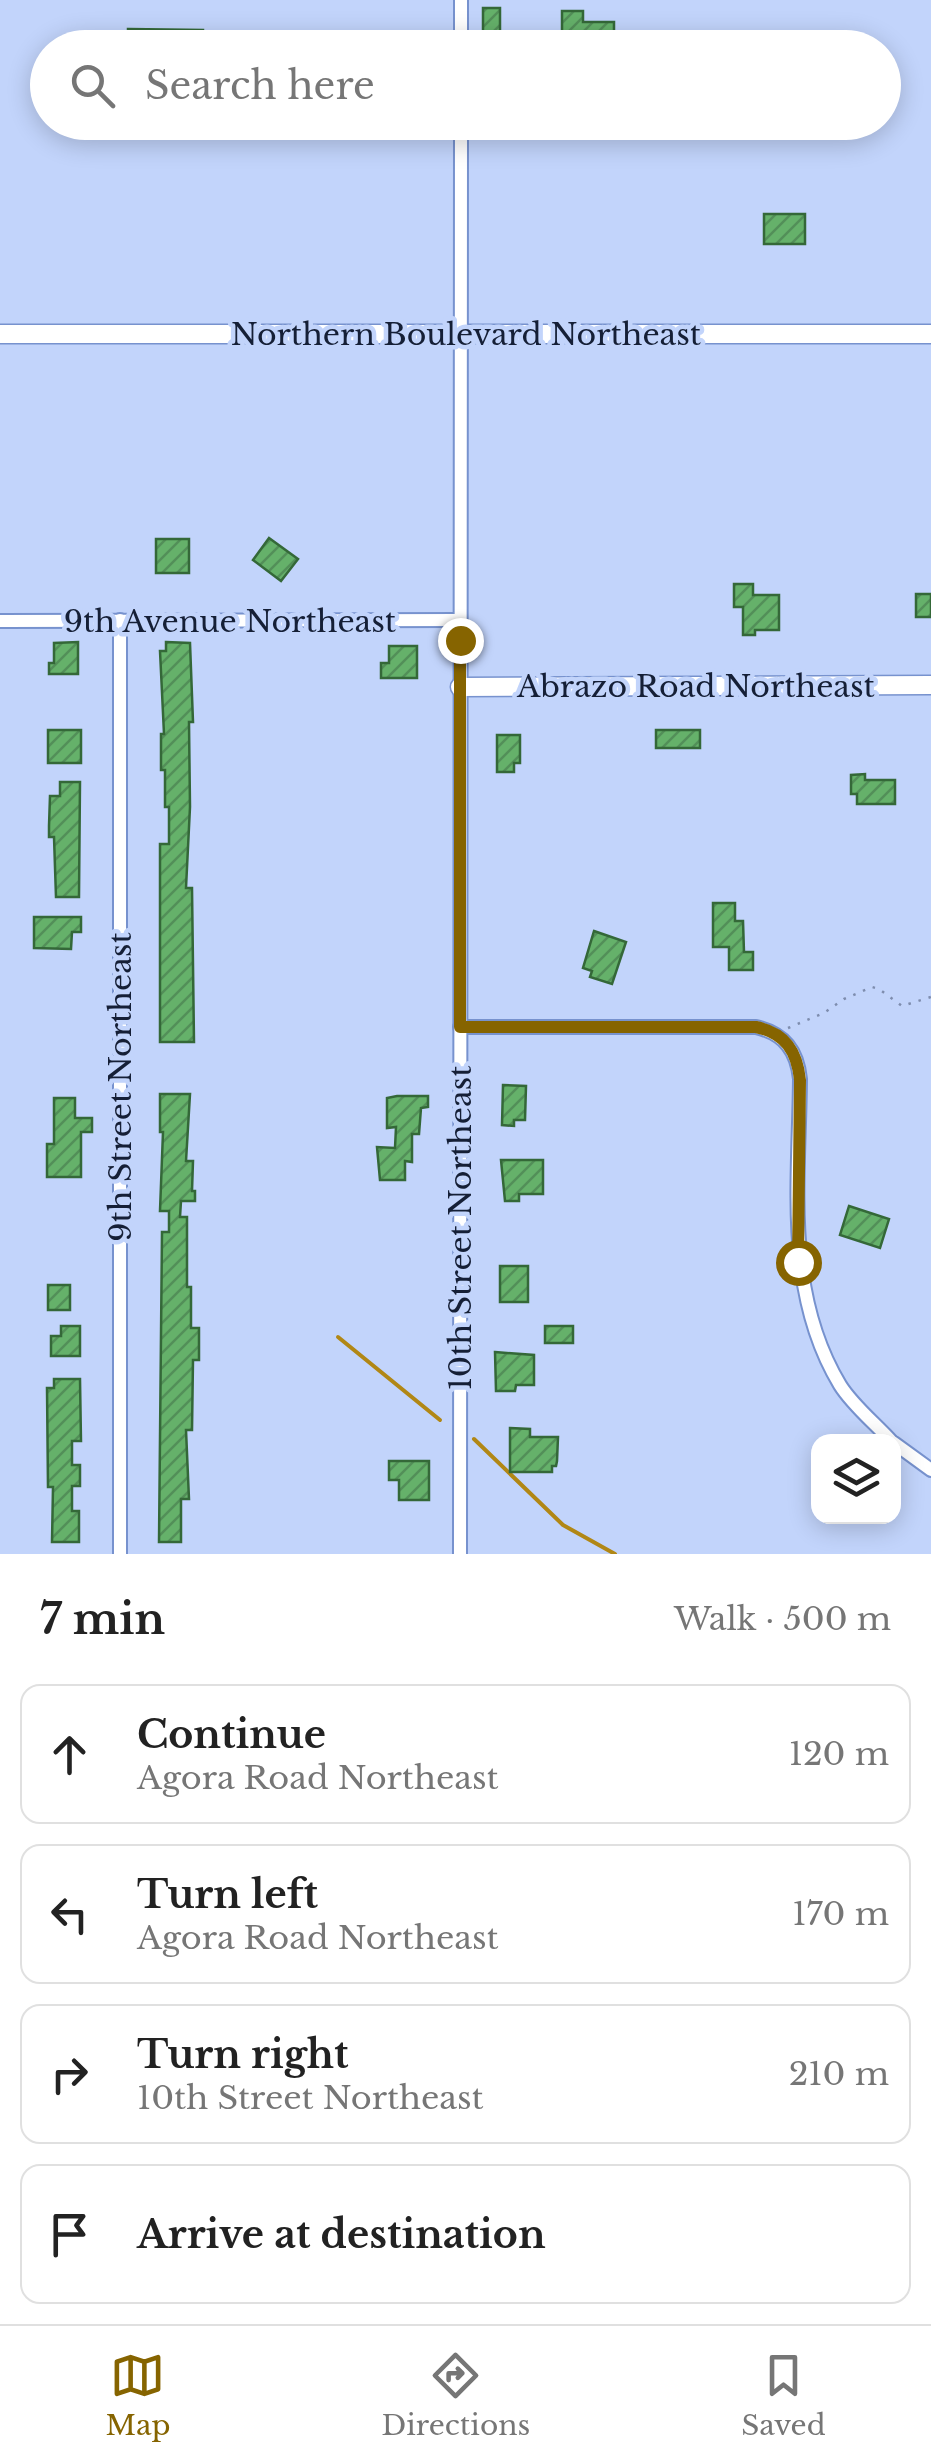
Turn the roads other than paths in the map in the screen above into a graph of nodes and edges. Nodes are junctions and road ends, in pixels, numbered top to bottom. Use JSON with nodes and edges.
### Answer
{"nodes":[{"id":1,"x":462,"y":0,"type":"edge"},
{"id":2,"x":461,"y":30,"type":"edge"},
{"id":3,"x":461,"y":140,"type":"edge"},
{"id":4,"x":0,"y":334,"type":"edge"},
{"id":5,"x":460,"y":334,"type":"junction"},
{"id":6,"x":931,"y":334,"type":"edge"},
{"id":7,"x":120,"y":620,"type":"junction"},
{"id":8,"x":460,"y":620,"type":"junction"},
{"id":9,"x":0,"y":621,"type":"edge"},
{"id":10,"x":931,"y":685,"type":"edge"},
{"id":11,"x":460,"y":687,"type":"junction"},
{"id":12,"x":460,"y":1027,"type":"junction"},
{"id":13,"x":885,"y":1434,"type":"edge"},
{"id":14,"x":901,"y":1448,"type":"edge"},
{"id":15,"x":931,"y":1470,"type":"edge"},
{"id":16,"x":120,"y":1554,"type":"edge"},
{"id":17,"x":460,"y":1554,"type":"edge"}],
"edges":[{"from":1,"to":2,"type":"street"},
{"from":3,"to":5,"type":"street","name":"10th Street Northeast"},
{"from":4,"to":5,"type":"main road","name":"Northern Boulevard Northeast"},
{"from":5,"to":6,"type":"main road","name":"Northern Boulevard Northeast"},
{"from":5,"to":8,"type":"street","name":"10th Street Northeast"},
{"from":7,"to":8,"type":"street","name":"9th Avenue Northeast"},
{"from":7,"to":9,"type":"street","name":"9th Avenue Northeast"},
{"from":7,"to":16,"type":"street","name":"9th Street Northeast"},
{"from":8,"to":11,"type":"street","name":"10th Street Northeast"},
{"from":10,"to":11,"type":"main road","name":"Abrazo Road Northeast"},
{"from":11,"to":12,"type":"street","name":"10th Street Northeast"},
{"from":12,"to":13,"type":"street"},
{"from":12,"to":17,"type":"street","name":"10th Street Northeast"},
{"from":14,"to":15,"type":"street"}]}
